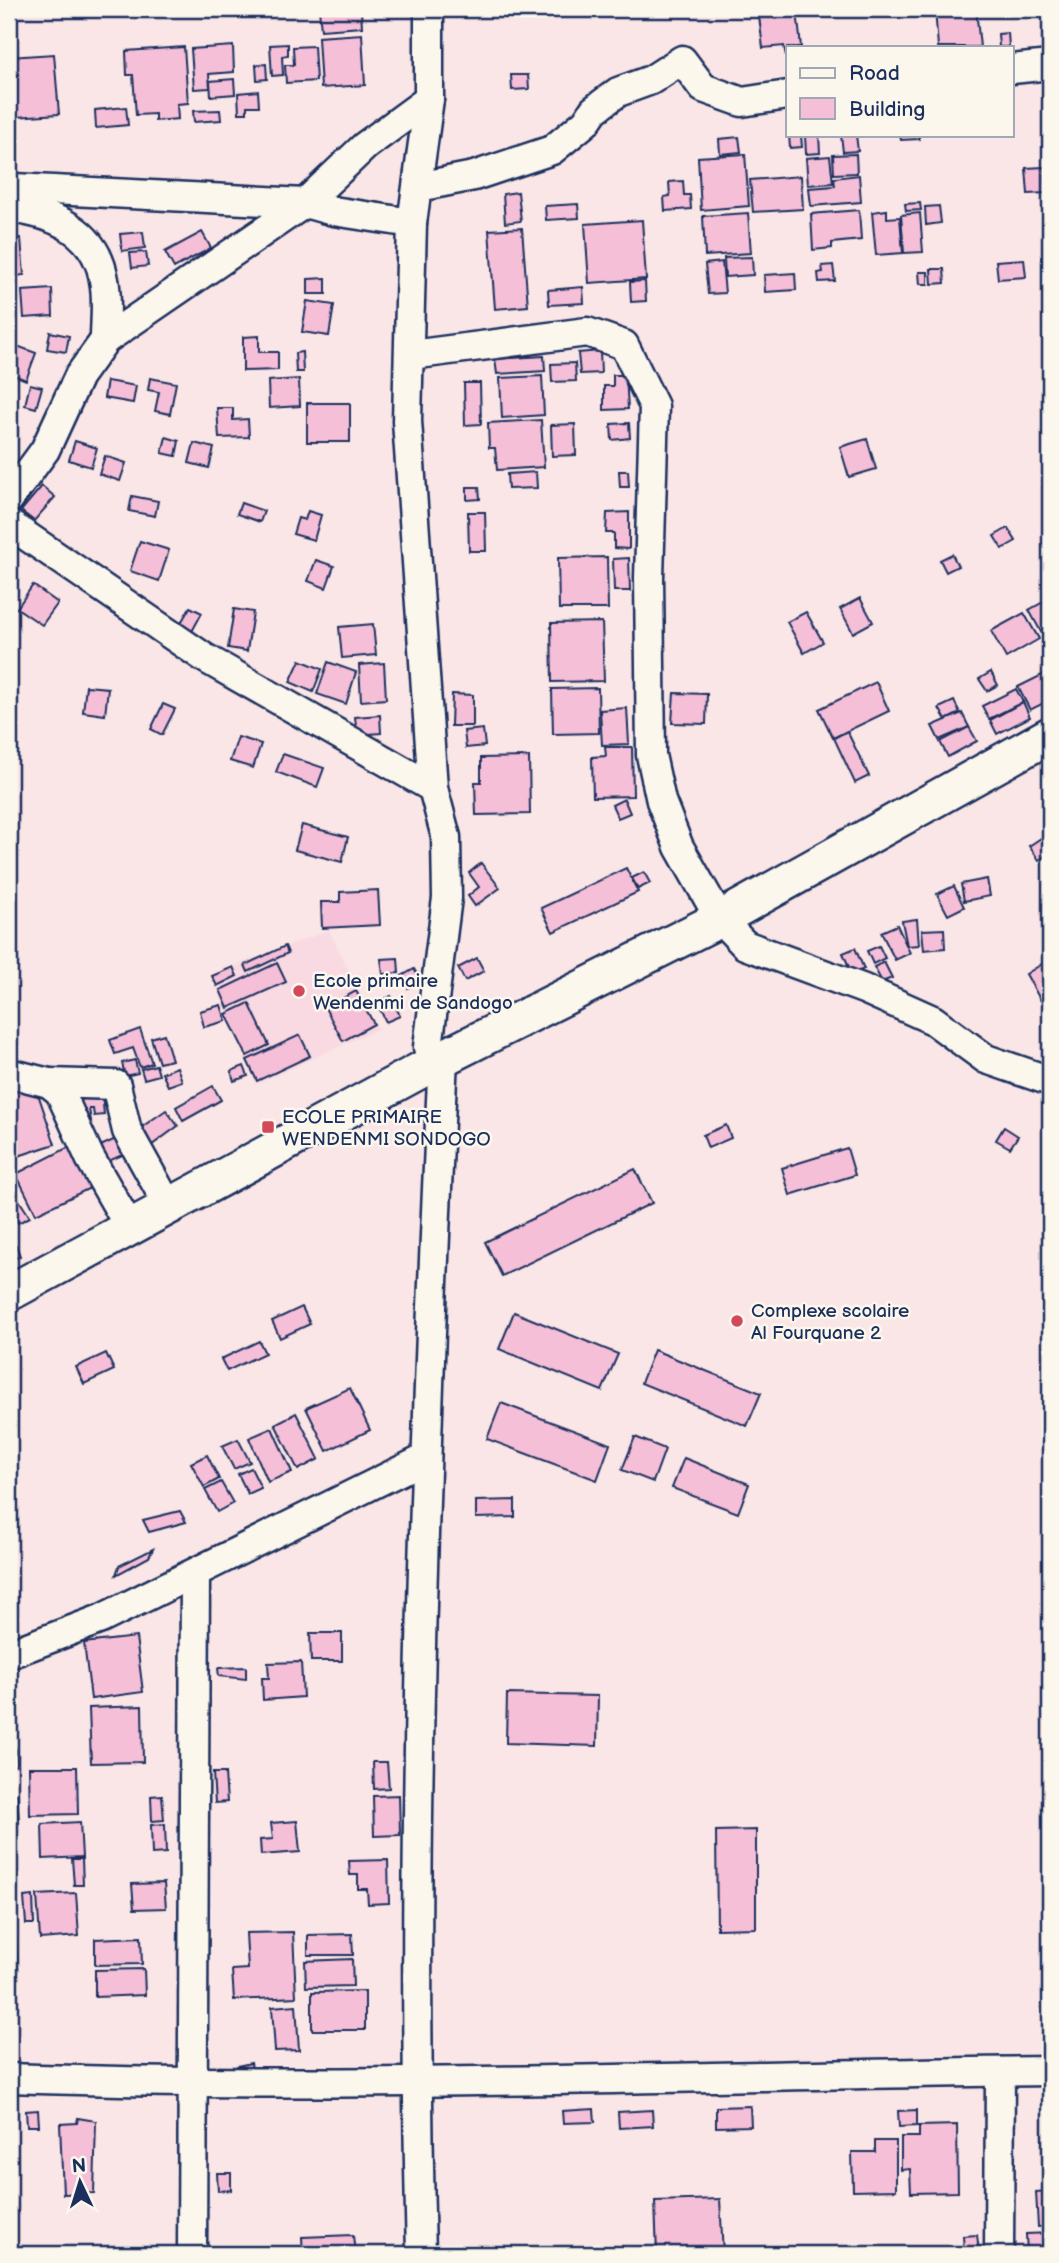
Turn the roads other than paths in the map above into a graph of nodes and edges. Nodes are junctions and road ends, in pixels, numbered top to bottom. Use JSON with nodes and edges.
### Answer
{"nodes":[{"id":1,"x":429,"y":9,"type":"edge"},
{"id":2,"x":1050,"y":65,"type":"edge"},
{"id":3,"x":1014,"y":69,"type":"edge"},
{"id":4,"x":786,"y":95,"type":"edge"},
{"id":5,"x":429,"y":99,"type":"junction"},
{"id":6,"x":418,"y":187,"type":"junction"},
{"id":7,"x":9,"y":191,"type":"edge"},
{"id":8,"x":304,"y":203,"type":"junction"},
{"id":9,"x":9,"y":208,"type":"edge"},
{"id":10,"x":412,"y":223,"type":"junction"},
{"id":11,"x":105,"y":340,"type":"junction"},
{"id":12,"x":411,"y":355,"type":"junction"},
{"id":13,"x":9,"y":499,"type":"edge"},
{"id":14,"x":9,"y":524,"type":"edge"},
{"id":15,"x":1050,"y":735,"type":"edge"},
{"id":16,"x":433,"y":788,"type":"junction"},
{"id":17,"x":720,"y":919,"type":"junction"},
{"id":18,"x":443,"y":1058,"type":"junction"},
{"id":19,"x":9,"y":1073,"type":"edge"},
{"id":20,"x":1050,"y":1081,"type":"edge"},
{"id":21,"x":49,"y":1083,"type":"junction"},
{"id":22,"x":168,"y":1205,"type":"junction"},
{"id":23,"x":130,"y":1228,"type":"junction"},
{"id":24,"x":9,"y":1293,"type":"edge"},
{"id":25,"x":424,"y":1459,"type":"junction"},
{"id":26,"x":195,"y":1574,"type":"junction"},
{"id":27,"x":9,"y":1654,"type":"edge"},
{"id":28,"x":1050,"y":2071,"type":"edge"},
{"id":29,"x":999,"y":2072,"type":"junction"},
{"id":30,"x":9,"y":2078,"type":"edge"},
{"id":31,"x":194,"y":2084,"type":"junction"},
{"id":32,"x":416,"y":2084,"type":"junction"},
{"id":33,"x":192,"y":2254,"type":"edge"},
{"id":34,"x":421,"y":2254,"type":"edge"},
{"id":35,"x":999,"y":2254,"type":"edge"}],
"edges":[{"from":1,"to":5,"type":"street"},
{"from":2,"to":3,"type":"street"},
{"from":4,"to":6,"type":"street"},
{"from":5,"to":6,"type":"street"},
{"from":5,"to":8,"type":"street"},
{"from":6,"to":10,"type":"street"},
{"from":7,"to":8,"type":"street"},
{"from":8,"to":10,"type":"street"},
{"from":8,"to":11,"type":"street"},
{"from":9,"to":11,"type":"street"},
{"from":10,"to":12,"type":"street"},
{"from":11,"to":13,"type":"street"},
{"from":12,"to":16,"type":"street"},
{"from":12,"to":17,"type":"street"},
{"from":14,"to":16,"type":"street"},
{"from":15,"to":17,"type":"street"},
{"from":16,"to":18,"type":"street"},
{"from":17,"to":18,"type":"street"},
{"from":17,"to":20,"type":"street"},
{"from":18,"to":22,"type":"street"},
{"from":18,"to":25,"type":"street"},
{"from":19,"to":21,"type":"street"},
{"from":21,"to":22,"type":"street"},
{"from":21,"to":23,"type":"street"},
{"from":22,"to":23,"type":"street"},
{"from":23,"to":24,"type":"street"},
{"from":25,"to":26,"type":"street"},
{"from":25,"to":32,"type":"street"},
{"from":26,"to":27,"type":"street"},
{"from":26,"to":31,"type":"street"},
{"from":28,"to":29,"type":"street"},
{"from":29,"to":32,"type":"street"},
{"from":29,"to":35,"type":"street"},
{"from":30,"to":31,"type":"street"},
{"from":31,"to":32,"type":"street"},
{"from":31,"to":33,"type":"street"},
{"from":32,"to":34,"type":"street"}]}
